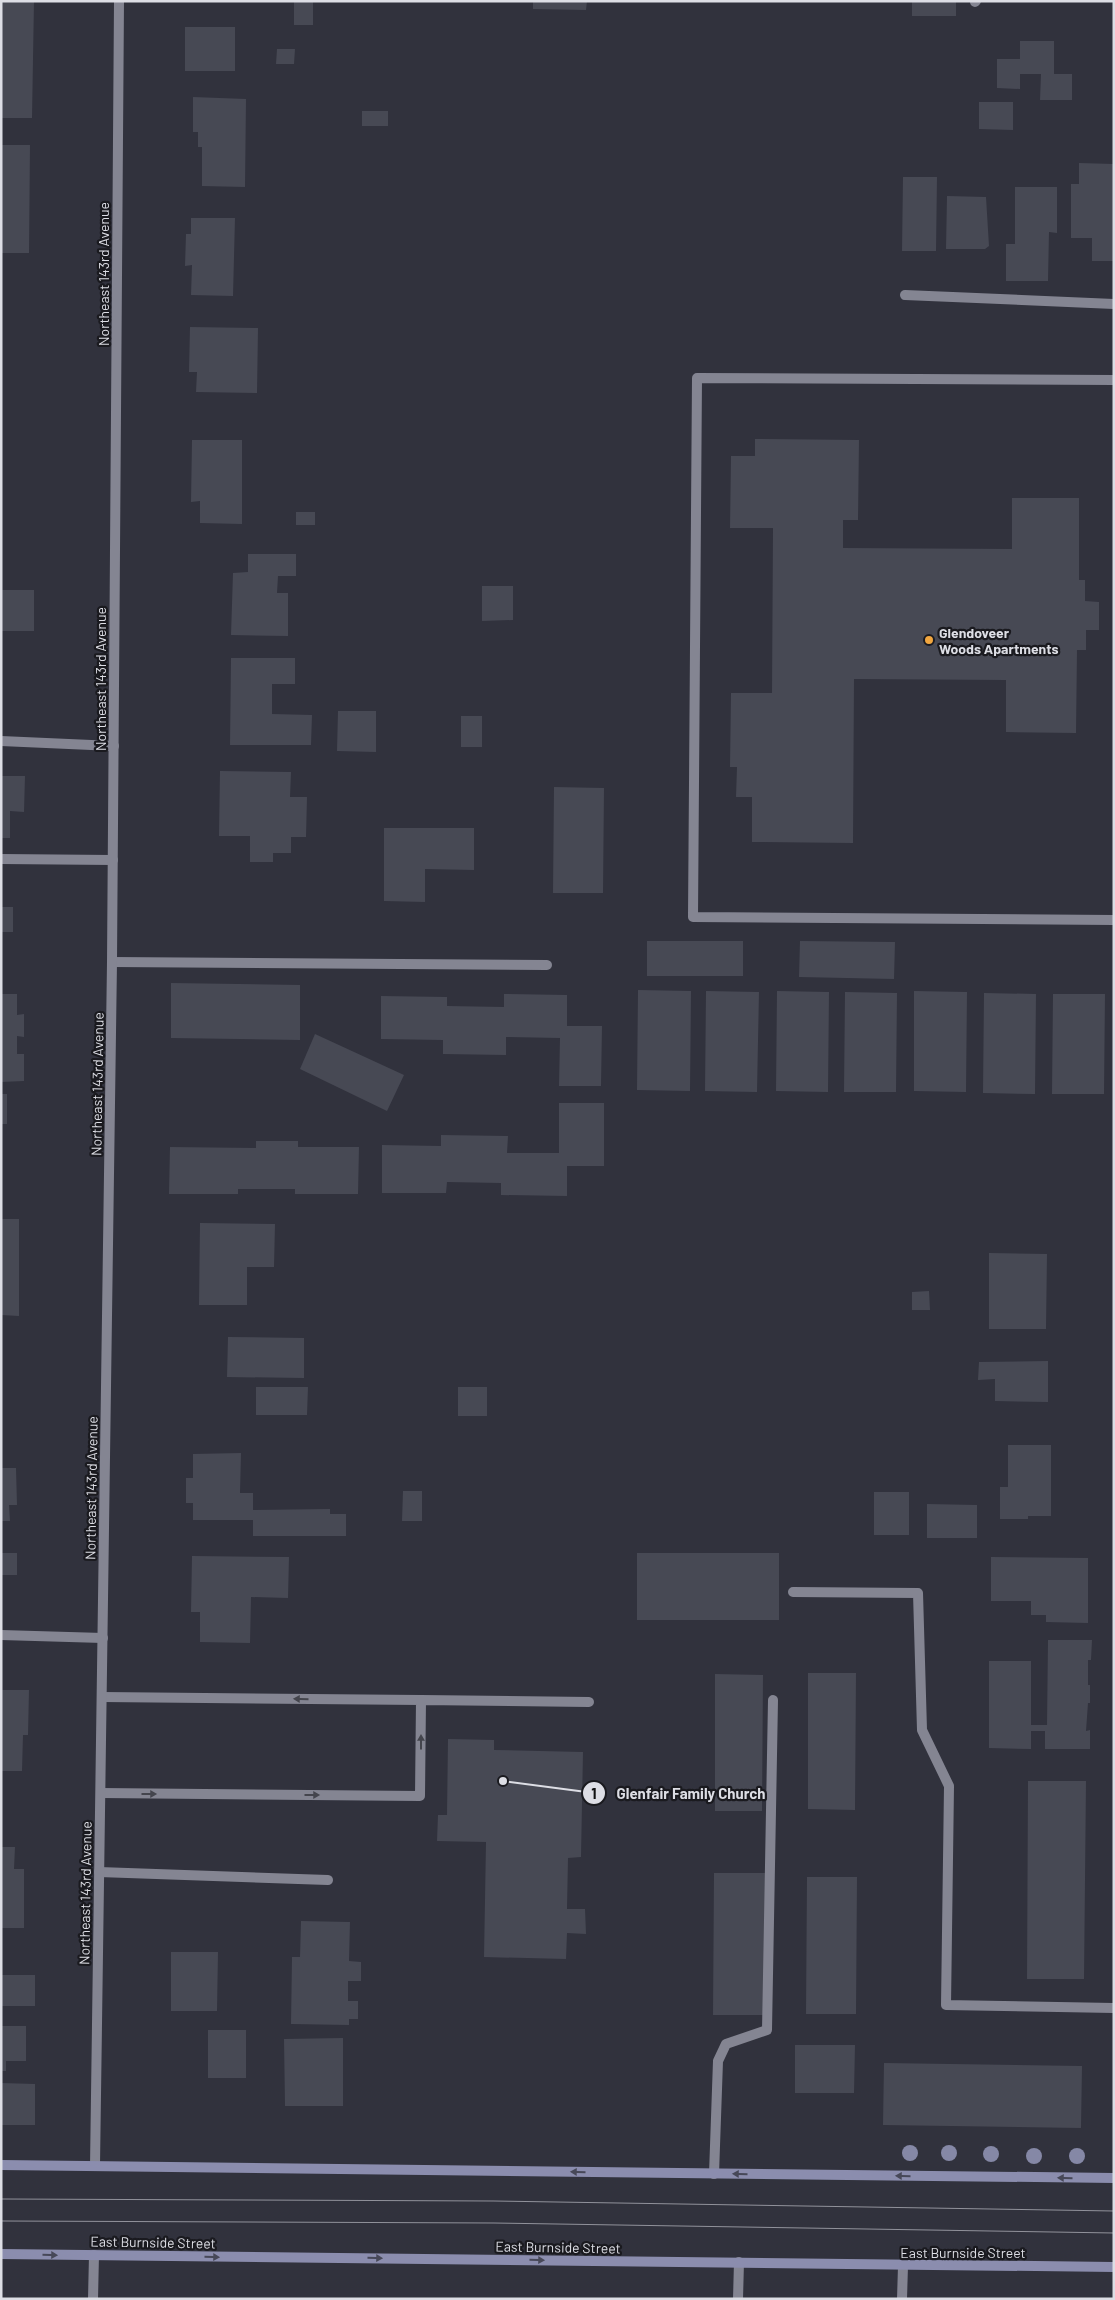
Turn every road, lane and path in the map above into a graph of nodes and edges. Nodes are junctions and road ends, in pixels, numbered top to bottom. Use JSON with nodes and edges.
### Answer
{"nodes":[{"id":1,"x":119,"y":1,"type":"edge"},
{"id":2,"x":905,"y":295,"type":"dead end"},
{"id":3,"x":1114,"y":304,"type":"edge"},
{"id":4,"x":1114,"y":380,"type":"edge"},
{"id":5,"x":1,"y":741,"type":"edge"},
{"id":6,"x":114,"y":746,"type":"junction"},
{"id":7,"x":1,"y":859,"type":"edge"},
{"id":8,"x":113,"y":860,"type":"junction"},
{"id":9,"x":1114,"y":920,"type":"edge"},
{"id":10,"x":112,"y":962,"type":"junction"},
{"id":11,"x":547,"y":965,"type":"dead end"},
{"id":12,"x":793,"y":1592,"type":"dead end"},
{"id":13,"x":1,"y":1635,"type":"edge"},
{"id":14,"x":103,"y":1638,"type":"junction"},
{"id":15,"x":102,"y":1697,"type":"junction"},
{"id":16,"x":421,"y":1700,"type":"junction"},
{"id":17,"x":773,"y":1700,"type":"dead end"},
{"id":18,"x":589,"y":1702,"type":"dead end"},
{"id":19,"x":100,"y":1793,"type":"junction"},
{"id":20,"x":99,"y":1872,"type":"junction"},
{"id":21,"x":328,"y":1880,"type":"dead end"},
{"id":22,"x":1114,"y":2008,"type":"edge"},
{"id":23,"x":1,"y":2165,"type":"edge"},
{"id":24,"x":95,"y":2166,"type":"junction"},
{"id":25,"x":714,"y":2174,"type":"junction"},
{"id":26,"x":1114,"y":2178,"type":"edge"},
{"id":27,"x":1,"y":2254,"type":"edge"},
{"id":28,"x":94,"y":2255,"type":"junction"},
{"id":29,"x":739,"y":2262,"type":"junction"},
{"id":30,"x":903,"y":2266,"type":"junction"},
{"id":31,"x":1114,"y":2267,"type":"edge"},
{"id":32,"x":93,"y":2299,"type":"edge"},
{"id":33,"x":738,"y":2299,"type":"edge"},
{"id":34,"x":902,"y":2299,"type":"edge"}],
"edges":[{"from":1,"to":6,"type":"street","name":"Northeast 143rd Avenue"},
{"from":2,"to":3,"type":"street"},
{"from":4,"to":9,"type":"street"},
{"from":5,"to":6,"type":"street"},
{"from":6,"to":8,"type":"street","name":"Northeast 143rd Avenue"},
{"from":7,"to":8,"type":"street"},
{"from":8,"to":10,"type":"street","name":"Northeast 143rd Avenue"},
{"from":10,"to":11,"type":"street"},
{"from":10,"to":14,"type":"street","name":"Northeast 143rd Avenue"},
{"from":12,"to":22,"type":"street"},
{"from":13,"to":14,"type":"street"},
{"from":14,"to":15,"type":"street","name":"Northeast 143rd Avenue"},
{"from":16,"to":15,"type":"street","one_way":true},
{"from":15,"to":19,"type":"street","name":"Northeast 143rd Avenue"},
{"from":16,"to":18,"type":"street"},
{"from":19,"to":16,"type":"street","one_way":true},
{"from":17,"to":25,"type":"street"},
{"from":19,"to":20,"type":"street","name":"Northeast 143rd Avenue"},
{"from":20,"to":21,"type":"street"},
{"from":20,"to":24,"type":"street","name":"Northeast 143rd Avenue"},
{"from":23,"to":24,"type":"street"},
{"from":25,"to":24,"type":"street","one_way":true},
{"from":26,"to":25,"type":"street","one_way":true},
{"from":27,"to":28,"type":"street","name":"East Burnside Street","one_way":true},
{"from":28,"to":29,"type":"street","name":"East Burnside Street","one_way":true},
{"from":28,"to":32,"type":"street"},
{"from":29,"to":30,"type":"street","name":"East Burnside Street"},
{"from":29,"to":33,"type":"street"},
{"from":30,"to":31,"type":"street","name":"East Burnside Street"},
{"from":30,"to":34,"type":"street"}]}
